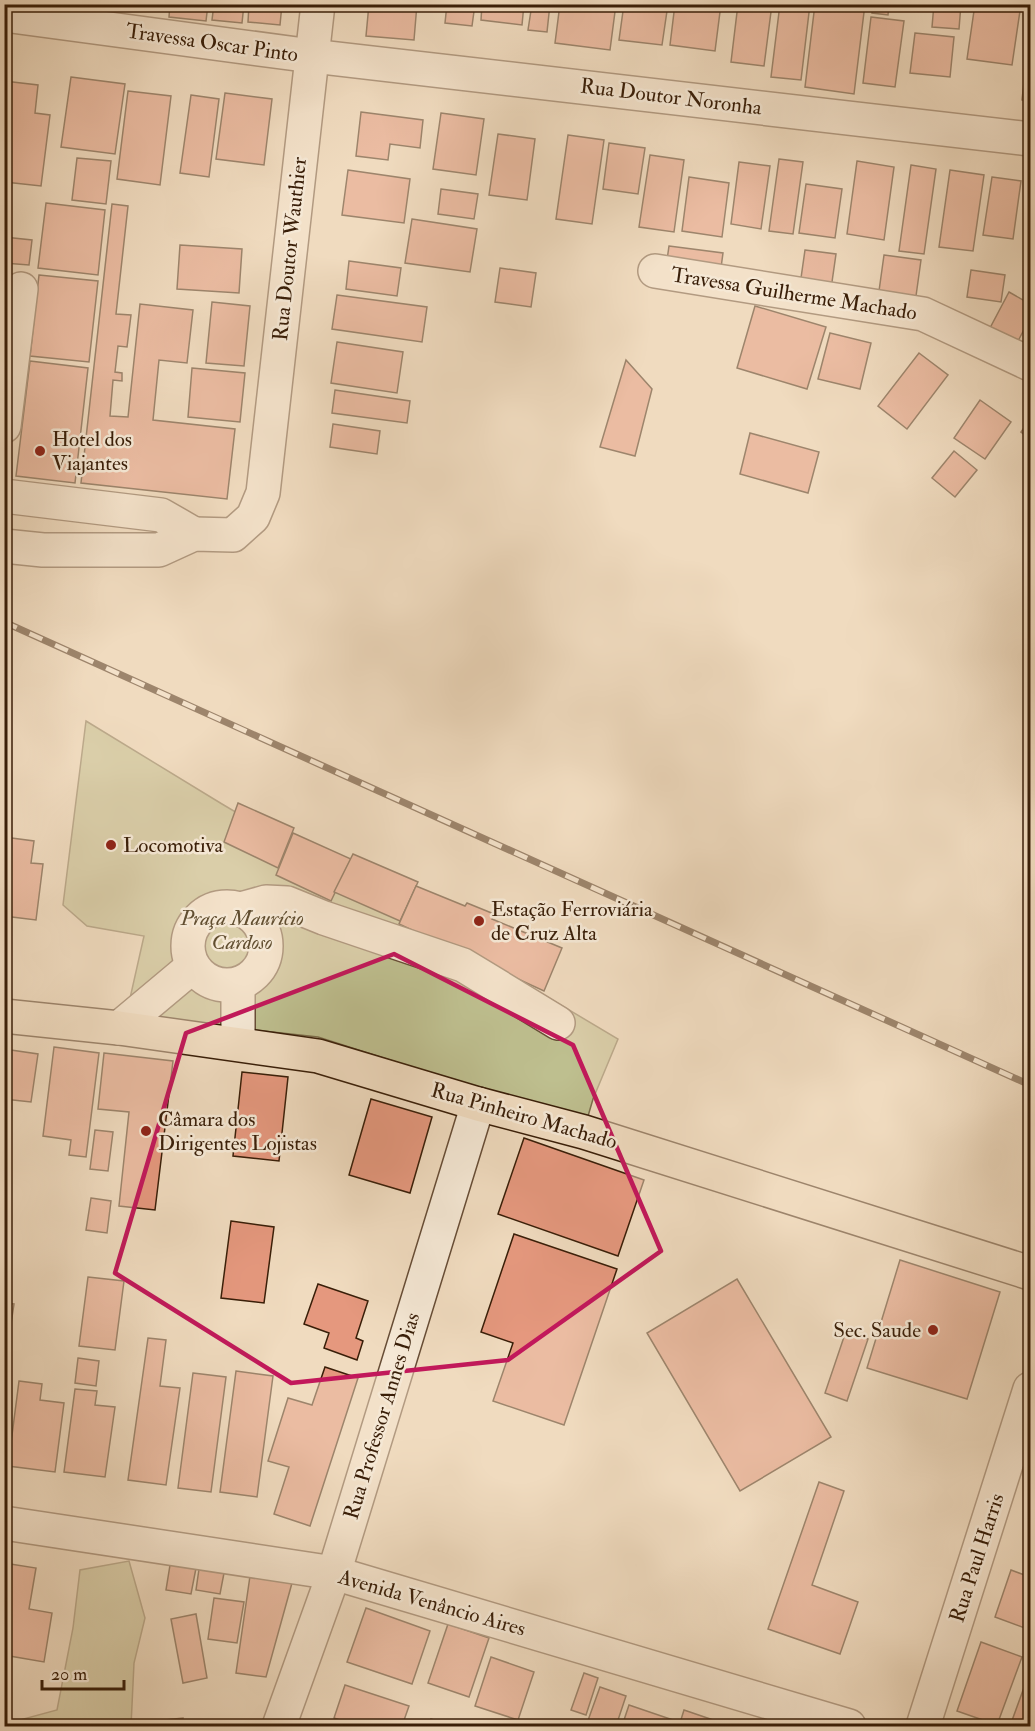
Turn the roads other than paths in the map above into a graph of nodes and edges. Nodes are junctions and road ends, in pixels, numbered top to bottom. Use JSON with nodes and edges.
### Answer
{"nodes":[{"id":1,"x":318,"y":4,"type":"edge"},
{"id":2,"x":4,"y":15,"type":"edge"},
{"id":3,"x":312,"y":56,"type":"junction"},
{"id":4,"x":1030,"y":139,"type":"edge"},
{"id":5,"x":655,"y":271,"type":"dead end"},
{"id":6,"x":21,"y":289,"type":"dead end"},
{"id":7,"x":1030,"y":364,"type":"edge"},
{"id":8,"x":4,"y":426,"type":"edge"},
{"id":9,"x":4,"y":496,"type":"edge"},
{"id":10,"x":194,"y":534,"type":"junction"},
{"id":11,"x":4,"y":546,"type":"edge"},
{"id":12,"x":241,"y":909,"type":"junction"},
{"id":13,"x":193,"y":966,"type":"junction"},
{"id":14,"x":238,"y":984,"type":"junction"},
{"id":15,"x":4,"y":1016,"type":"edge"},
{"id":16,"x":558,"y":1023,"type":"dead end"},
{"id":17,"x":119,"y":1028,"type":"junction"},
{"id":18,"x":238,"y":1044,"type":"junction"},
{"id":19,"x":478,"y":1104,"type":"junction"},
{"id":20,"x":1030,"y":1274,"type":"edge"},
{"id":21,"x":1030,"y":1389,"type":"edge"},
{"id":22,"x":4,"y":1523,"type":"edge"},
{"id":23,"x":334,"y":1574,"type":"junction"},
{"id":24,"x":279,"y":1726,"type":"edge"},
{"id":25,"x":849,"y":1726,"type":"edge"},
{"id":26,"x":923,"y":1726,"type":"edge"}],
"edges":[{"from":1,"to":3,"type":"street","name":"Rua Doutor Wauthier"},
{"from":2,"to":3,"type":"street","name":"Travessa Oscar Pinto"},
{"from":3,"to":4,"type":"street","name":"Rua Doutor Noronha"},
{"from":3,"to":10,"type":"street","name":"Rua Doutor Wauthier"},
{"from":5,"to":7,"type":"street","name":"Travessa Guilherme Machado"},
{"from":6,"to":8,"type":"street"},
{"from":9,"to":10,"type":"street"},
{"from":10,"to":11,"type":"street"},
{"from":12,"to":13,"type":"street"},
{"from":12,"to":14,"type":"street"},
{"from":12,"to":16,"type":"street"},
{"from":13,"to":14,"type":"street"},
{"from":13,"to":17,"type":"street"},
{"from":14,"to":18,"type":"street"},
{"from":15,"to":17,"type":"main road","name":"Rua Pinheiro Machado"},
{"from":17,"to":18,"type":"main road","name":"Rua Pinheiro Machado"},
{"from":18,"to":19,"type":"main road","name":"Rua Pinheiro Machado"},
{"from":19,"to":20,"type":"main road","name":"Rua Pinheiro Machado"},
{"from":19,"to":23,"type":"street","name":"Rua Professor Annes Dias"},
{"from":21,"to":26,"type":"street","name":"Rua Paul Harris"},
{"from":22,"to":23,"type":"street","name":"Avenida Venâncio Aires"},
{"from":23,"to":24,"type":"street","name":"Rua Professor Annes Dias"},
{"from":23,"to":25,"type":"street","name":"Avenida Venâncio Aires"}]}
